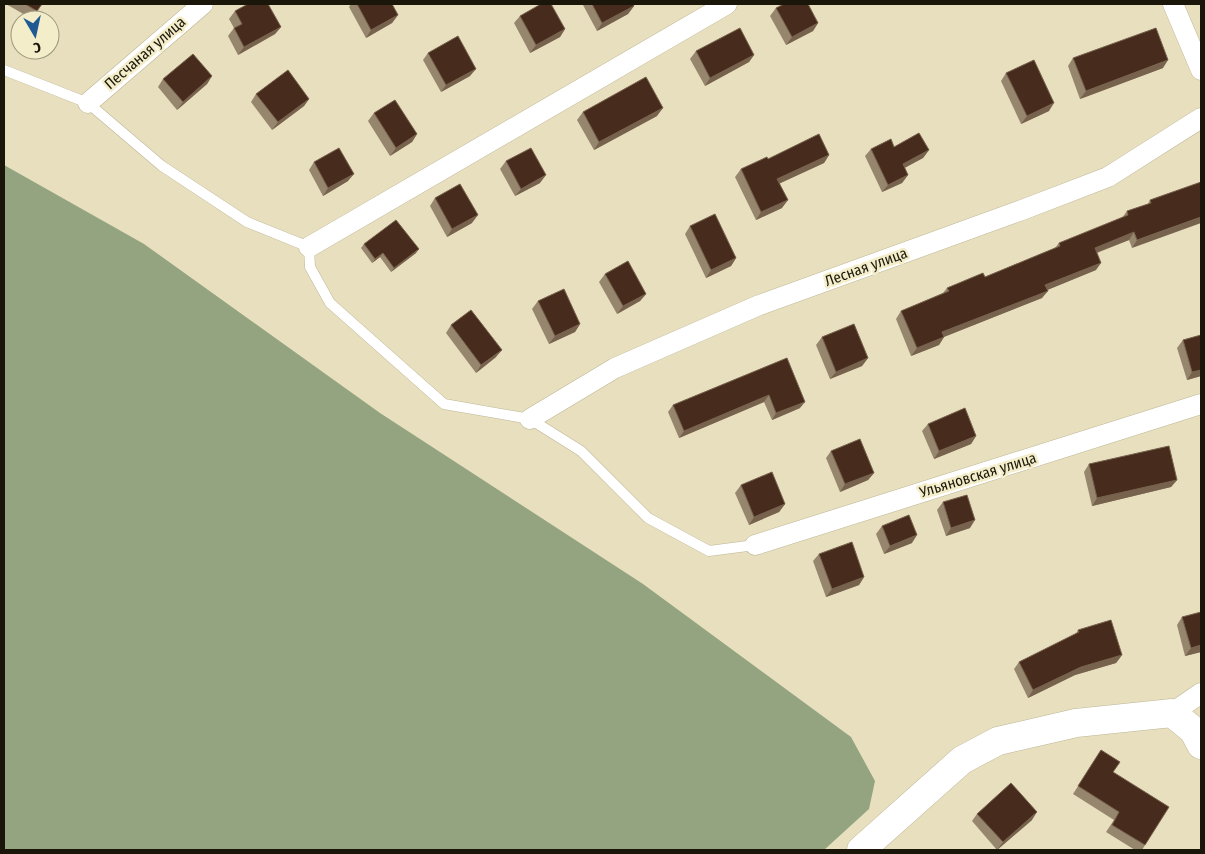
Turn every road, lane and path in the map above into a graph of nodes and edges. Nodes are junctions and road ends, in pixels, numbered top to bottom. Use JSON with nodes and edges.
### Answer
{"nodes":[{"id":1,"x":203,"y":4,"type":"edge"},
{"id":2,"x":727,"y":4,"type":"edge"},
{"id":3,"x":1173,"y":4,"type":"edge"},
{"id":4,"x":4,"y":70,"type":"edge"},
{"id":5,"x":1201,"y":70,"type":"edge"},
{"id":6,"x":88,"y":103,"type":"junction"},
{"id":7,"x":1201,"y":118,"type":"edge"},
{"id":8,"x":309,"y":247,"type":"junction"},
{"id":9,"x":1201,"y":404,"type":"edge"},
{"id":10,"x":530,"y":419,"type":"junction"},
{"id":11,"x":755,"y":545,"type":"joint"},
{"id":12,"x":1201,"y":693,"type":"edge"},
{"id":13,"x":1172,"y":713,"type":"junction"},
{"id":14,"x":1201,"y":745,"type":"edge"},
{"id":15,"x":861,"y":850,"type":"edge"}],
"edges":[{"from":1,"to":6,"type":"street","name":"Песчаная улица"},
{"from":2,"to":8,"type":"street"},
{"from":3,"to":5,"type":"street"},
{"from":4,"to":6,"type":"lane"},
{"from":6,"to":8,"type":"lane"},
{"from":7,"to":10,"type":"street","name":"Лесная улица"},
{"from":8,"to":10,"type":"lane"},
{"from":9,"to":11,"type":"street","name":"Ульяновская улица"},
{"from":10,"to":11,"type":"lane"},
{"from":12,"to":13,"type":"street"},
{"from":13,"to":14,"type":"street"},
{"from":13,"to":15,"type":"street"}]}
